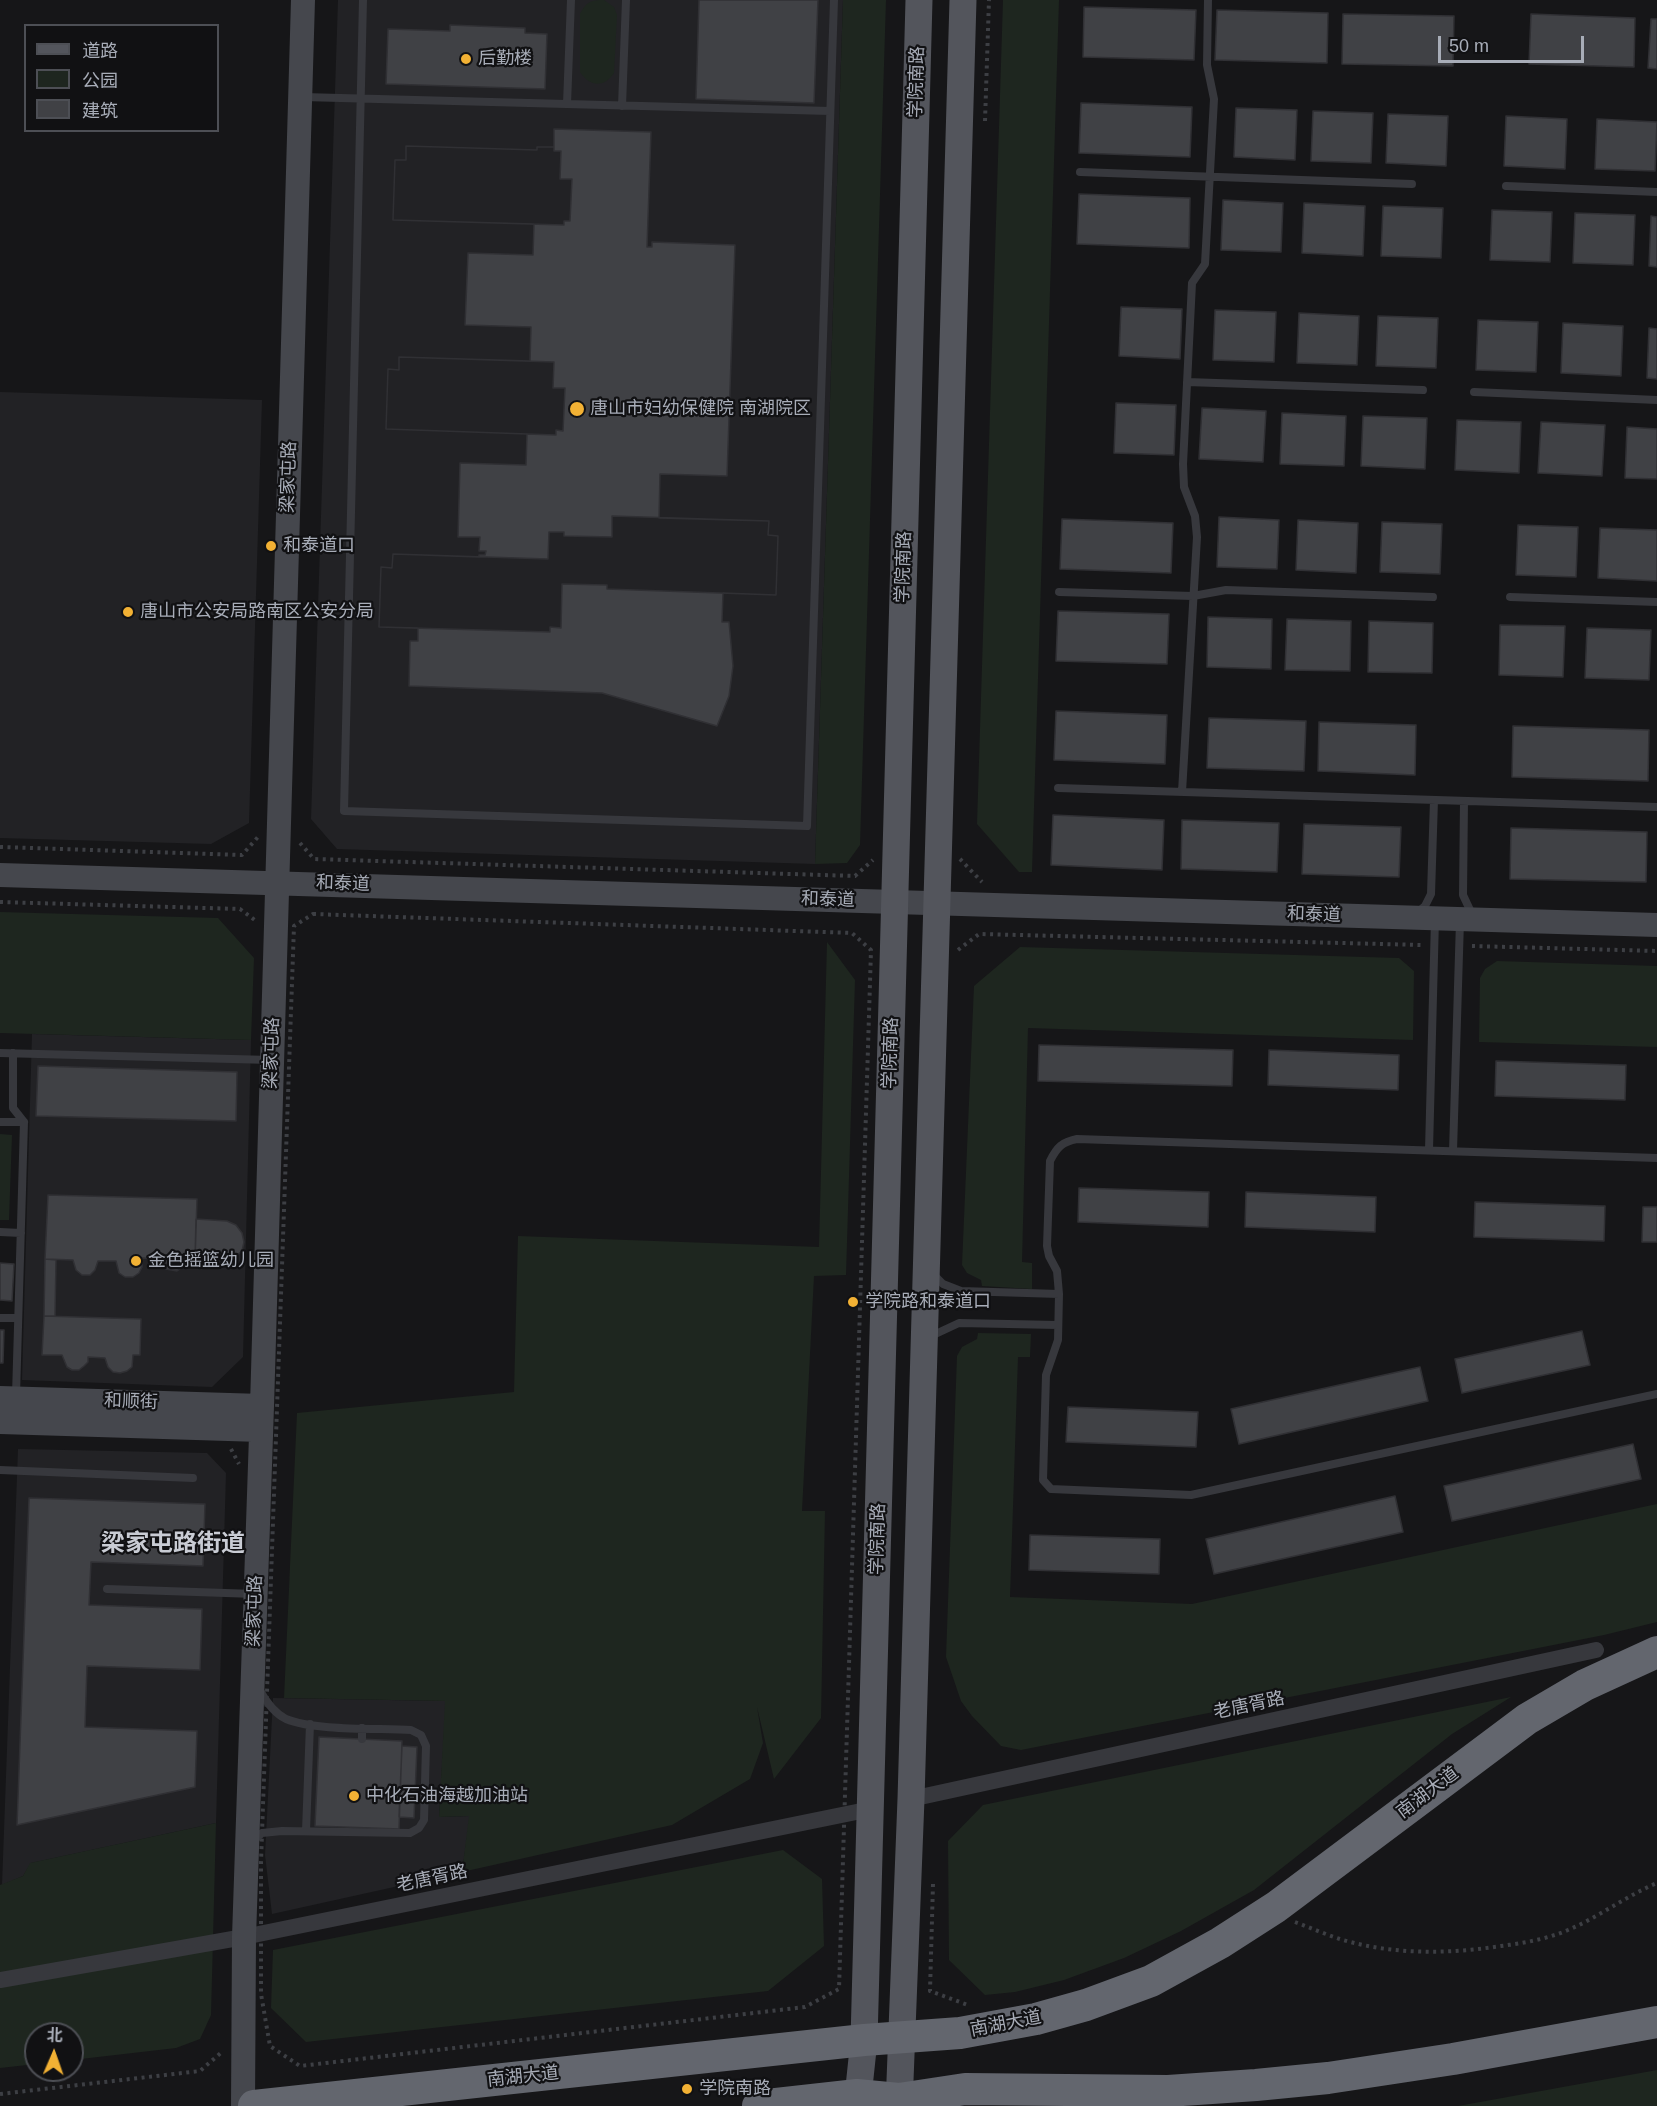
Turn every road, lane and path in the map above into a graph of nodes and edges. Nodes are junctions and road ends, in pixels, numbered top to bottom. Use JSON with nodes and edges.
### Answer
{"nodes":[{"id":1,"x":303,"y":0,"type":"edge"},
{"id":2,"x":363,"y":0,"type":"edge"},
{"id":3,"x":571,"y":0,"type":"edge"},
{"id":4,"x":626,"y":0,"type":"edge"},
{"id":5,"x":834,"y":0,"type":"edge"},
{"id":6,"x":920,"y":0,"type":"edge"},
{"id":7,"x":963,"y":0,"type":"edge"},
{"id":8,"x":989,"y":0,"type":"edge"},
{"id":9,"x":1208,"y":0,"type":"edge"},
{"id":10,"x":300,"y":97,"type":"junction"},
{"id":11,"x":361,"y":99,"type":"junction"},
{"id":12,"x":567,"y":104,"type":"junction"},
{"id":13,"x":622,"y":106,"type":"junction"},
{"id":14,"x":830,"y":111,"type":"junction"},
{"id":15,"x":984,"y":131,"type":"dead end"},
{"id":16,"x":1080,"y":172,"type":"dead end"},
{"id":17,"x":1210,"y":177,"type":"junction"},
{"id":18,"x":1412,"y":184,"type":"dead end"},
{"id":19,"x":1506,"y":186,"type":"dead end"},
{"id":20,"x":1657,"y":192,"type":"edge"},
{"id":21,"x":1187,"y":382,"type":"junction"},
{"id":22,"x":1424,"y":390,"type":"dead end"},
{"id":23,"x":1474,"y":392,"type":"dead end"},
{"id":24,"x":1657,"y":400,"type":"edge"},
{"id":25,"x":1059,"y":592,"type":"dead end"},
{"id":26,"x":1193,"y":596,"type":"junction"},
{"id":27,"x":1433,"y":597,"type":"dead end"},
{"id":28,"x":1510,"y":597,"type":"dead end"},
{"id":29,"x":1657,"y":602,"type":"edge"},
{"id":30,"x":1058,"y":788,"type":"dead end"},
{"id":31,"x":1182,"y":792,"type":"junction"},
{"id":32,"x":1434,"y":800,"type":"junction"},
{"id":33,"x":1464,"y":801,"type":"junction"},
{"id":34,"x":1657,"y":807,"type":"edge"},
{"id":35,"x":260,"y":835,"type":"dead end"},
{"id":36,"x":294,"y":837,"type":"dead end"},
{"id":37,"x":0,"y":847,"type":"edge"},
{"id":38,"x":877,"y":856,"type":"dead end"},
{"id":39,"x":959,"y":857,"type":"dead end"},
{"id":40,"x":0,"y":875,"type":"edge"},
{"id":41,"x":276,"y":882,"type":"junction"},
{"id":42,"x":992,"y":882,"type":"dead end"},
{"id":43,"x":0,"y":902,"type":"edge"},
{"id":44,"x":895,"y":902,"type":"junction"},
{"id":45,"x":935,"y":903,"type":"junction"},
{"id":46,"x":1410,"y":918,"type":"junction"},
{"id":47,"x":1435,"y":918,"type":"junction"},
{"id":48,"x":1469,"y":920,"type":"junction"},
{"id":49,"x":260,"y":925,"type":"dead end"},
{"id":50,"x":1657,"y":925,"type":"edge"},
{"id":51,"x":294,"y":926,"type":"dead end"},
{"id":52,"x":1434,"y":945,"type":"junction"},
{"id":53,"x":1460,"y":946,"type":"junction"},
{"id":54,"x":957,"y":950,"type":"dead end"},
{"id":55,"x":1657,"y":951,"type":"edge"},
{"id":56,"x":0,"y":1053,"type":"edge"},
{"id":57,"x":13,"y":1053,"type":"junction"},
{"id":58,"x":271,"y":1060,"type":"junction"},
{"id":59,"x":0,"y":1122,"type":"edge"},
{"id":60,"x":24,"y":1122,"type":"junction"},
{"id":61,"x":1429,"y":1150,"type":"junction"},
{"id":62,"x":1453,"y":1151,"type":"junction"},
{"id":63,"x":1657,"y":1158,"type":"edge"},
{"id":64,"x":0,"y":1232,"type":"edge"},
{"id":65,"x":21,"y":1233,"type":"junction"},
{"id":66,"x":926,"y":1265,"type":"junction"},
{"id":67,"x":1059,"y":1294,"type":"junction"},
{"id":68,"x":0,"y":1318,"type":"edge"},
{"id":69,"x":18,"y":1318,"type":"junction"},
{"id":70,"x":1058,"y":1325,"type":"junction"},
{"id":71,"x":923,"y":1340,"type":"junction"},
{"id":72,"x":1657,"y":1394,"type":"edge"},
{"id":73,"x":8,"y":1399,"type":"edge"},
{"id":74,"x":262,"y":1406,"type":"junction"},
{"id":75,"x":0,"y":1422,"type":"edge"},
{"id":76,"x":261,"y":1430,"type":"junction"},
{"id":77,"x":0,"y":1470,"type":"edge"},
{"id":78,"x":193,"y":1478,"type":"dead end"},
{"id":79,"x":107,"y":1589,"type":"dead end"},
{"id":80,"x":255,"y":1594,"type":"junction"},
{"id":81,"x":1596,"y":1650,"type":"dead end"},
{"id":82,"x":1657,"y":1652,"type":"edge"},
{"id":83,"x":253,"y":1678,"type":"junction"},
{"id":84,"x":310,"y":1724,"type":"junction"},
{"id":85,"x":362,"y":1728,"type":"junction"},
{"id":86,"x":362,"y":1739,"type":"dead end"},
{"id":87,"x":911,"y":1799,"type":"junction"},
{"id":88,"x":871,"y":1809,"type":"junction"},
{"id":89,"x":844,"y":1814,"type":"junction"},
{"id":90,"x":306,"y":1831,"type":"junction"},
{"id":91,"x":247,"y":1846,"type":"junction"},
{"id":92,"x":933,"y":1875,"type":"dead end"},
{"id":93,"x":1657,"y":1883,"type":"edge"},
{"id":94,"x":1293,"y":1922,"type":"dead end"},
{"id":95,"x":244,"y":1937,"type":"junction"},
{"id":96,"x":0,"y":1980,"type":"edge"},
{"id":97,"x":970,"y":2006,"type":"dead end"},
{"id":98,"x":1657,"y":2022,"type":"edge"},
{"id":99,"x":901,"y":2038,"type":"junction"},
{"id":100,"x":864,"y":2040,"type":"junction"},
{"id":101,"x":270,"y":2046,"type":"dead end"},
{"id":102,"x":225,"y":2049,"type":"dead end"},
{"id":103,"x":0,"y":2094,"type":"edge"},
{"id":104,"x":857,"y":2101,"type":"edge"},
{"id":105,"x":899,"y":2102,"type":"edge"},
{"id":106,"x":243,"y":2106,"type":"edge"},
{"id":107,"x":254,"y":2106,"type":"edge"},
{"id":108,"x":758,"y":2106,"type":"edge"}],
"edges":[{"from":1,"to":10,"type":"street","name":"梁家屯路"},
{"from":2,"to":11,"type":"lane"},
{"from":3,"to":12,"type":"lane"},
{"from":4,"to":13,"type":"lane"},
{"from":5,"to":14,"type":"lane"},
{"from":6,"to":44,"type":"main road","name":"学院南路"},
{"from":7,"to":45,"type":"main road"},
{"from":8,"to":15,"type":"path"},
{"from":9,"to":17,"type":"lane"},
{"from":10,"to":11,"type":"lane"},
{"from":10,"to":41,"type":"street","name":"梁家屯路"},
{"from":11,"to":12,"type":"lane"},
{"from":11,"to":14,"type":"lane"},
{"from":12,"to":13,"type":"lane"},
{"from":13,"to":14,"type":"lane"},
{"from":16,"to":17,"type":"lane"},
{"from":17,"to":18,"type":"lane"},
{"from":17,"to":21,"type":"lane"},
{"from":19,"to":20,"type":"lane"},
{"from":21,"to":22,"type":"lane"},
{"from":21,"to":26,"type":"lane"},
{"from":23,"to":24,"type":"lane"},
{"from":25,"to":26,"type":"lane"},
{"from":26,"to":27,"type":"lane"},
{"from":26,"to":31,"type":"lane"},
{"from":28,"to":29,"type":"lane"},
{"from":30,"to":31,"type":"lane"},
{"from":31,"to":32,"type":"lane"},
{"from":32,"to":33,"type":"lane"},
{"from":32,"to":46,"type":"lane"},
{"from":33,"to":34,"type":"lane"},
{"from":33,"to":48,"type":"lane"},
{"from":35,"to":37,"type":"path"},
{"from":36,"to":38,"type":"path"},
{"from":39,"to":42,"type":"path"},
{"from":40,"to":41,"type":"street","name":"和泰道"},
{"from":41,"to":44,"type":"street","name":"和泰道"},
{"from":41,"to":58,"type":"street","name":"梁家屯路"},
{"from":43,"to":49,"type":"path"},
{"from":44,"to":45,"type":"street","name":"和泰道"},
{"from":44,"to":88,"type":"main road","name":"学院南路"},
{"from":45,"to":46,"type":"street","name":"和泰道"},
{"from":45,"to":66,"type":"main road"},
{"from":46,"to":47,"type":"street","name":"和泰道"},
{"from":47,"to":48,"type":"street","name":"和泰道"},
{"from":47,"to":52,"type":"lane"},
{"from":48,"to":50,"type":"street","name":"和泰道"},
{"from":48,"to":53,"type":"lane"},
{"from":51,"to":89,"type":"path"},
{"from":52,"to":54,"type":"path"},
{"from":52,"to":61,"type":"lane"},
{"from":53,"to":55,"type":"path"},
{"from":53,"to":62,"type":"lane"},
{"from":56,"to":57,"type":"lane"},
{"from":57,"to":58,"type":"lane"},
{"from":57,"to":60,"type":"lane"},
{"from":58,"to":74,"type":"street","name":"梁家屯路"},
{"from":59,"to":60,"type":"lane"},
{"from":60,"to":65,"type":"lane"},
{"from":61,"to":62,"type":"lane"},
{"from":61,"to":67,"type":"lane"},
{"from":62,"to":63,"type":"lane"},
{"from":64,"to":65,"type":"lane"},
{"from":65,"to":69,"type":"lane"},
{"from":66,"to":67,"type":"lane"},
{"from":66,"to":71,"type":"main road"},
{"from":67,"to":70,"type":"lane"},
{"from":68,"to":69,"type":"lane"},
{"from":69,"to":73,"type":"lane"},
{"from":70,"to":71,"type":"lane"},
{"from":70,"to":72,"type":"lane"},
{"from":71,"to":87,"type":"main road"},
{"from":73,"to":74,"type":"street","name":"和顺街"},
{"from":74,"to":76,"type":"street","name":"梁家屯路"},
{"from":75,"to":76,"type":"street","name":"和顺街"},
{"from":76,"to":80,"type":"street","name":"梁家屯路"},
{"from":77,"to":78,"type":"lane"},
{"from":79,"to":80,"type":"lane"},
{"from":80,"to":83,"type":"street","name":"梁家屯路"},
{"from":81,"to":87,"type":"street","name":"老唐胥路"},
{"from":82,"to":99,"type":"highway","name":"南湖大道"},
{"from":83,"to":84,"type":"lane"},
{"from":83,"to":91,"type":"street","name":"梁家屯路"},
{"from":84,"to":85,"type":"lane"},
{"from":84,"to":90,"type":"lane"},
{"from":85,"to":86,"type":"lane"},
{"from":85,"to":90,"type":"lane"},
{"from":87,"to":99,"type":"main road"},
{"from":88,"to":89,"type":"street","name":"老唐胥路"},
{"from":88,"to":100,"type":"main road","name":"学院南路"},
{"from":89,"to":95,"type":"street","name":"老唐胥路"},
{"from":89,"to":101,"type":"path"},
{"from":90,"to":91,"type":"lane"},
{"from":91,"to":95,"type":"street","name":"梁家屯路"},
{"from":92,"to":97,"type":"path"},
{"from":93,"to":94,"type":"path"},
{"from":95,"to":96,"type":"street","name":"老唐胥路"},
{"from":95,"to":106,"type":"street","name":"梁家屯路"},
{"from":98,"to":105,"type":"highway"},
{"from":99,"to":100,"type":"highway","name":"南湖大道"},
{"from":99,"to":105,"type":"main road"},
{"from":100,"to":104,"type":"main road","name":"学院南路"},
{"from":100,"to":107,"type":"highway","name":"南湖大道"},
{"from":102,"to":103,"type":"path"},
{"from":104,"to":105,"type":"highway"},
{"from":104,"to":108,"type":"highway"}]}
